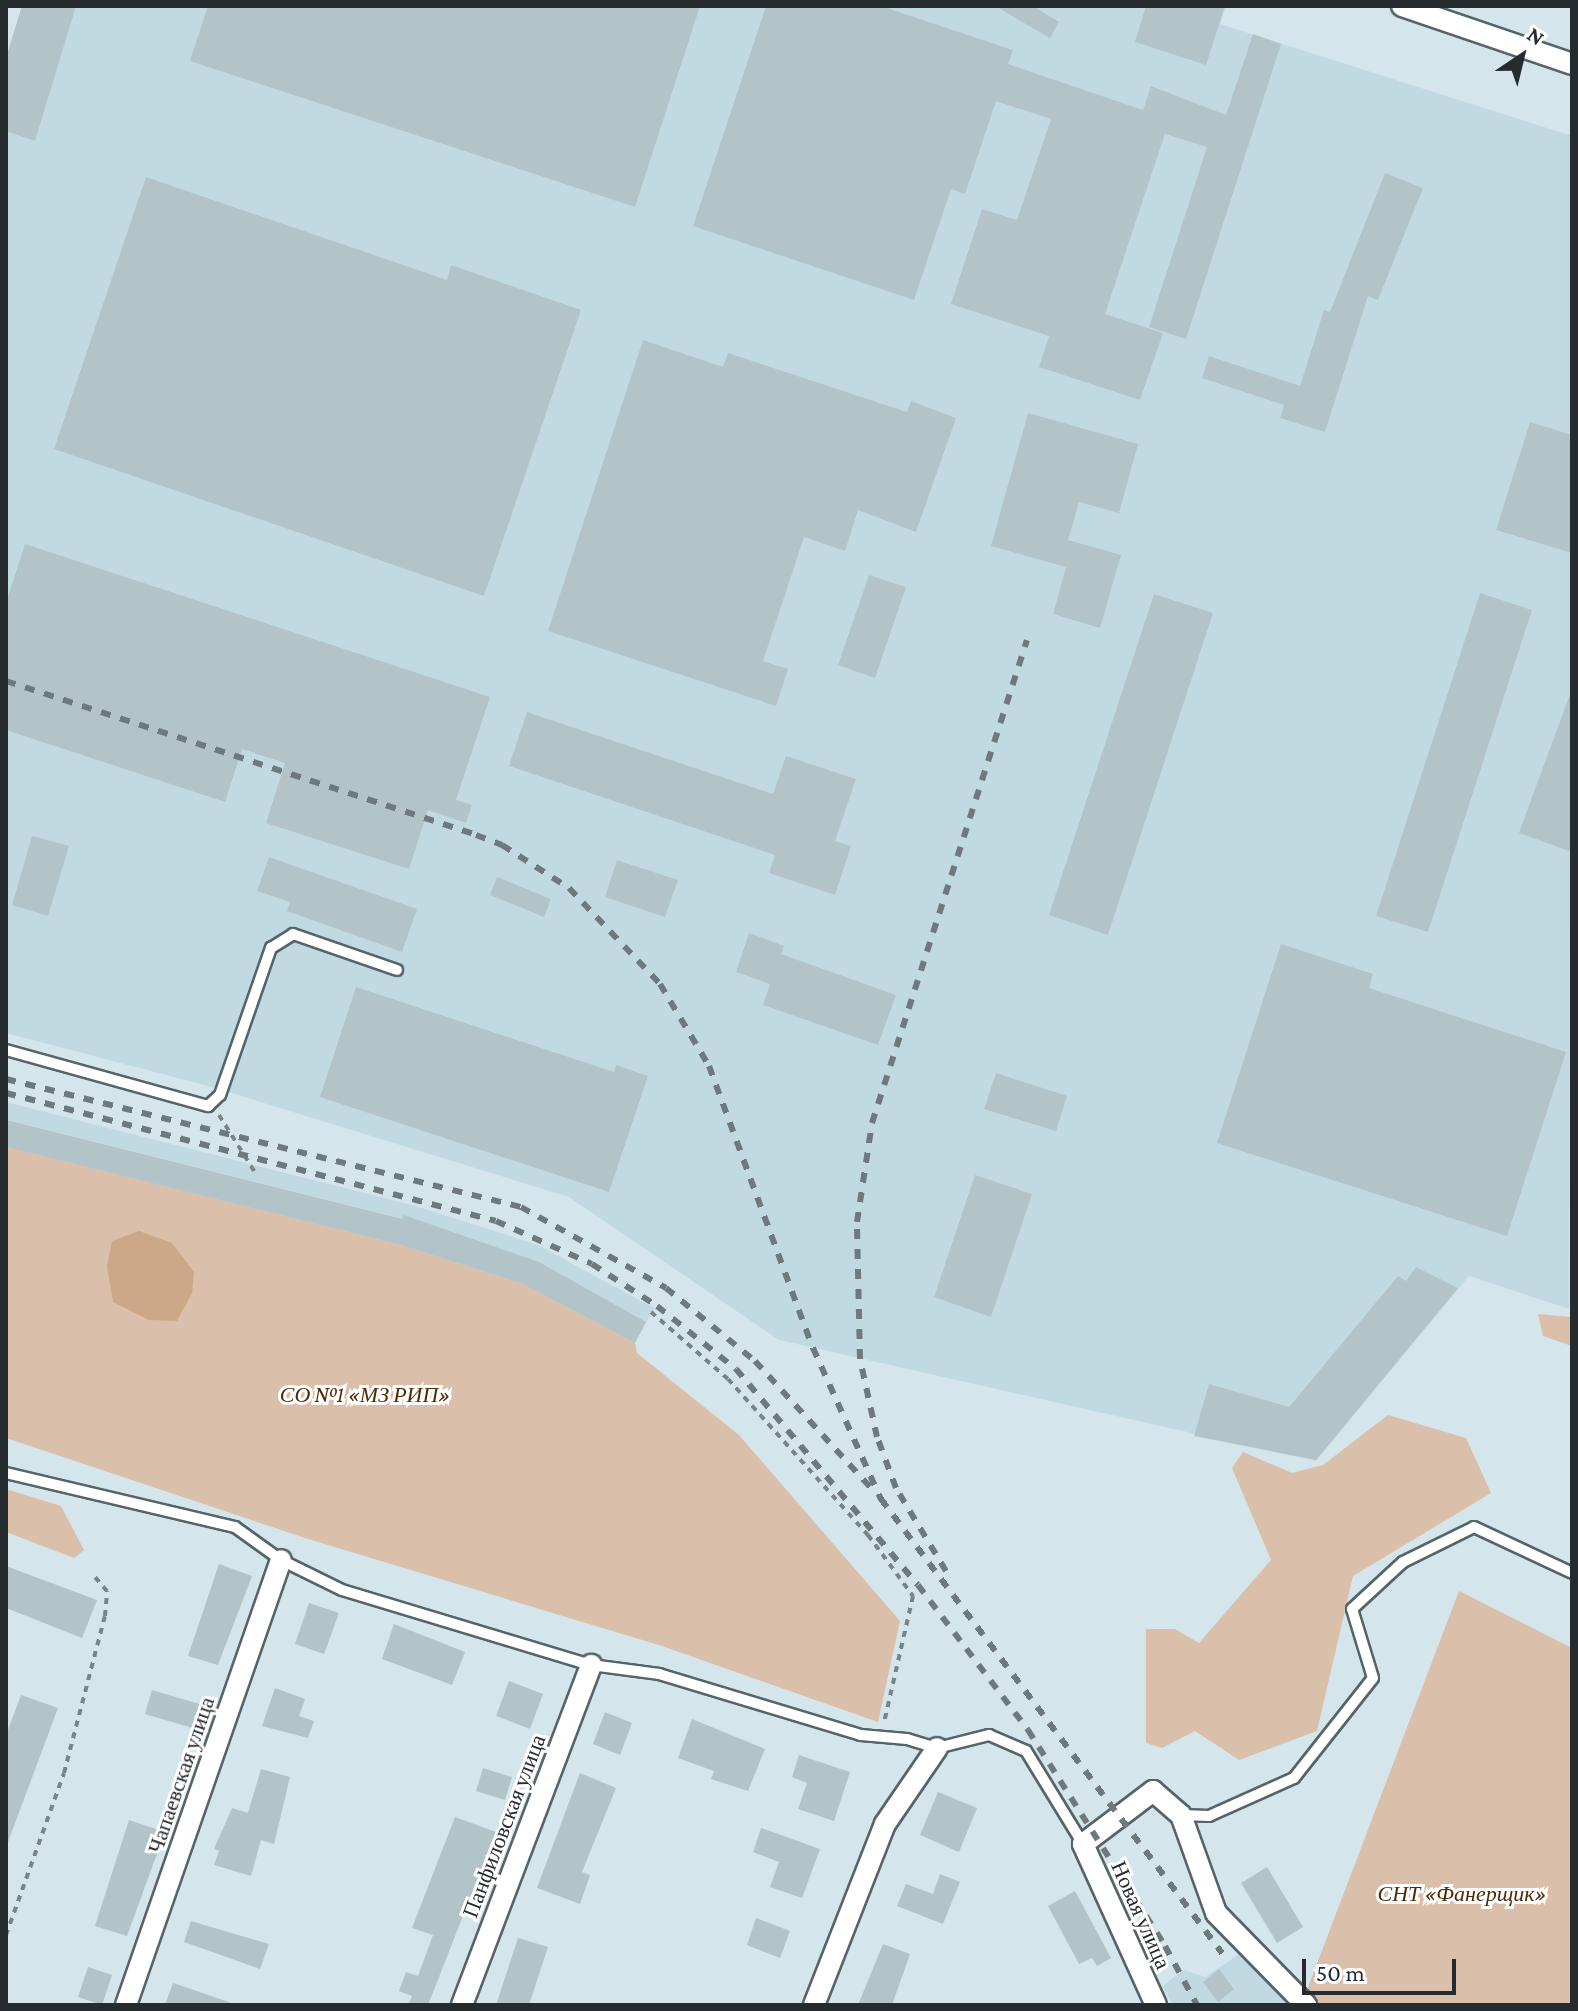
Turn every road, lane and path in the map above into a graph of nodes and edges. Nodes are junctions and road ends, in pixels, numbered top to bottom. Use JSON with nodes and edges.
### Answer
{"nodes":[{"id":1,"x":1402,"y":6,"type":"edge"},
{"id":2,"x":1572,"y":64,"type":"edge"},
{"id":3,"x":397,"y":970,"type":"dead end"},
{"id":4,"x":6,"y":1050,"type":"edge"},
{"id":5,"x":208,"y":1106,"type":"junction"},
{"id":6,"x":256,"y":1174,"type":"dead end"},
{"id":7,"x":651,"y":1312,"type":"dead end"},
{"id":8,"x":6,"y":1473,"type":"edge"},
{"id":9,"x":281,"y":1560,"type":"junction"},
{"id":10,"x":1572,"y":1573,"type":"edge"},
{"id":11,"x":93,"y":1575,"type":"dead end"},
{"id":12,"x":591,"y":1665,"type":"junction"},
{"id":13,"x":881,"y":1737,"type":"junction"},
{"id":14,"x":937,"y":1748,"type":"junction"},
{"id":15,"x":1181,"y":1815,"type":"junction"},
{"id":16,"x":1083,"y":1844,"type":"junction"},
{"id":17,"x":6,"y":1935,"type":"edge"},
{"id":18,"x":126,"y":2005,"type":"edge"},
{"id":19,"x":462,"y":2005,"type":"edge"},
{"id":20,"x":814,"y":2005,"type":"edge"},
{"id":21,"x":1156,"y":2005,"type":"edge"},
{"id":22,"x":1306,"y":2005,"type":"edge"}],
"edges":[{"from":1,"to":2,"type":"street"},
{"from":3,"to":5,"type":"lane"},
{"from":4,"to":5,"type":"lane"},
{"from":5,"to":6,"type":"path"},
{"from":7,"to":13,"type":"path"},
{"from":8,"to":9,"type":"lane"},
{"from":9,"to":12,"type":"lane"},
{"from":9,"to":18,"type":"street","name":"Чапаевская улица"},
{"from":10,"to":15,"type":"lane"},
{"from":11,"to":17,"type":"path"},
{"from":12,"to":13,"type":"lane"},
{"from":12,"to":19,"type":"street","name":"Панфиловская улица"},
{"from":13,"to":14,"type":"lane"},
{"from":14,"to":16,"type":"lane"},
{"from":14,"to":20,"type":"street"},
{"from":15,"to":16,"type":"street"},
{"from":15,"to":22,"type":"street"},
{"from":16,"to":21,"type":"street","name":"Новая улица"}]}
